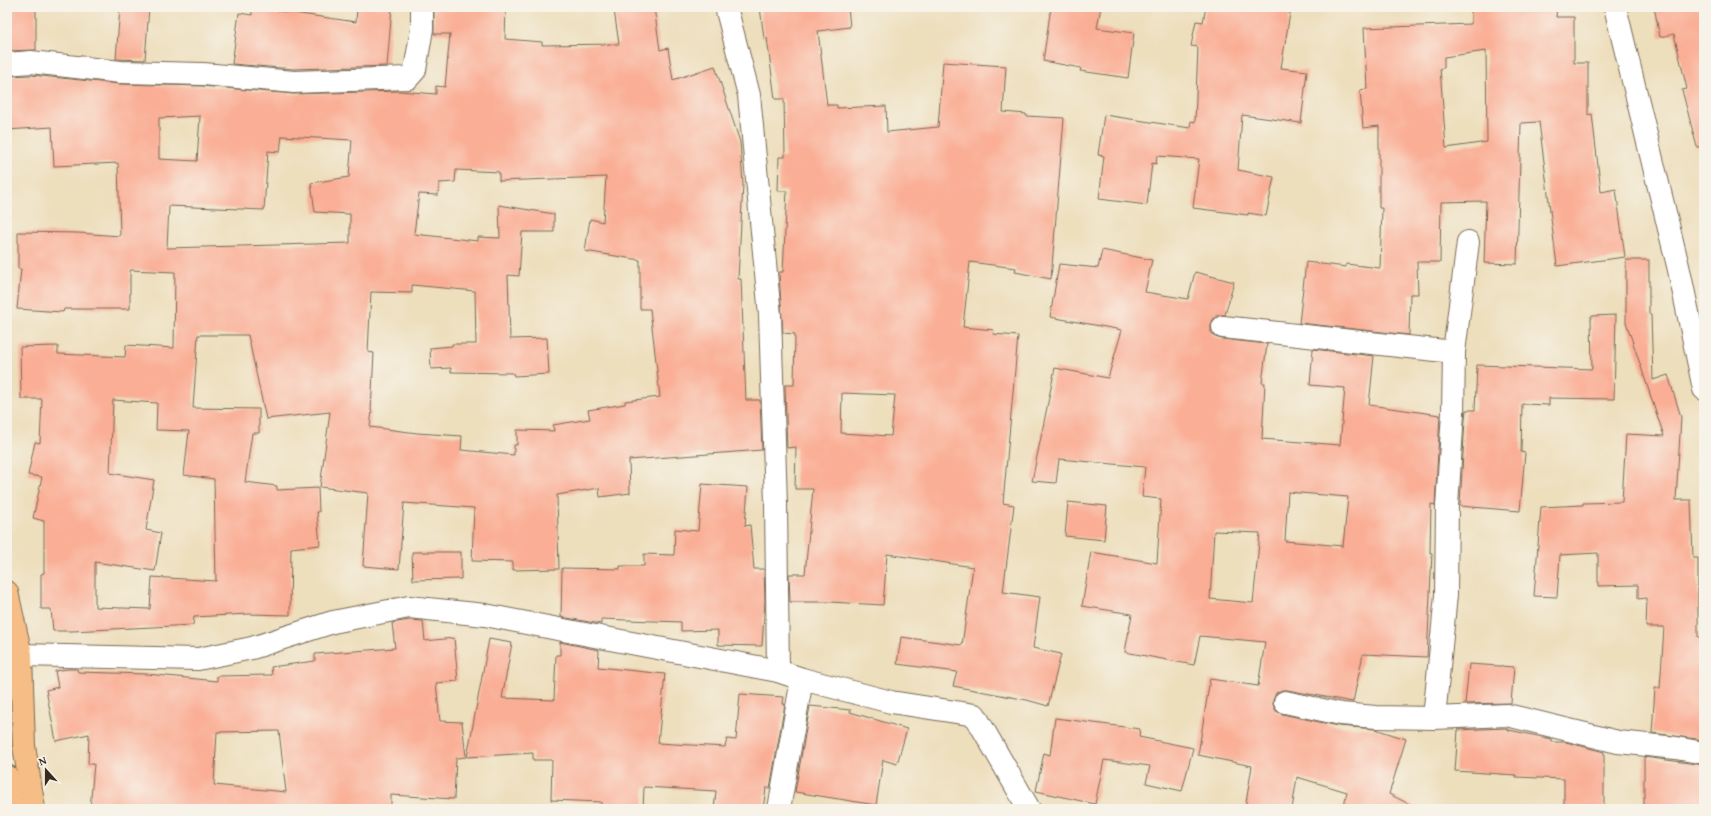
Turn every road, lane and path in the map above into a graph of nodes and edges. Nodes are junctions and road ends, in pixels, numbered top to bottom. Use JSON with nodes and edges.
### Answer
{"nodes":[{"id":1,"x":422,"y":7,"type":"edge"},
{"id":2,"x":726,"y":7,"type":"edge"},
{"id":3,"x":1615,"y":7,"type":"edge"},
{"id":4,"x":7,"y":64,"type":"edge"},
{"id":5,"x":1468,"y":242,"type":"dead end"},
{"id":6,"x":1223,"y":327,"type":"dead end"},
{"id":7,"x":1454,"y":352,"type":"junction"},
{"id":8,"x":1704,"y":389,"type":"edge"},
{"id":9,"x":7,"y":592,"type":"edge"},
{"id":10,"x":14,"y":658,"type":"edge"},
{"id":11,"x":778,"y":671,"type":"junction"},
{"id":12,"x":802,"y":679,"type":"junction"},
{"id":13,"x":1285,"y":702,"type":"dead end"},
{"id":14,"x":1434,"y":718,"type":"junction"},
{"id":15,"x":1704,"y":753,"type":"edge"},
{"id":16,"x":7,"y":776,"type":"edge"},
{"id":17,"x":12,"y":809,"type":"edge"},
{"id":18,"x":34,"y":809,"type":"edge"},
{"id":19,"x":779,"y":809,"type":"edge"},
{"id":20,"x":1029,"y":809,"type":"edge"}],
"edges":[{"from":1,"to":4,"type":"street"},
{"from":2,"to":11,"type":"street"},
{"from":3,"to":8,"type":"street"},
{"from":5,"to":7,"type":"street"},
{"from":6,"to":7,"type":"street"},
{"from":7,"to":14,"type":"street"},
{"from":9,"to":10,"type":"main road"},
{"from":10,"to":11,"type":"street"},
{"from":10,"to":18,"type":"main road"},
{"from":11,"to":12,"type":"street"},
{"from":12,"to":19,"type":"street"},
{"from":12,"to":20,"type":"street"},
{"from":13,"to":14,"type":"street"},
{"from":14,"to":15,"type":"street"},
{"from":16,"to":17,"type":"main road"}]}
